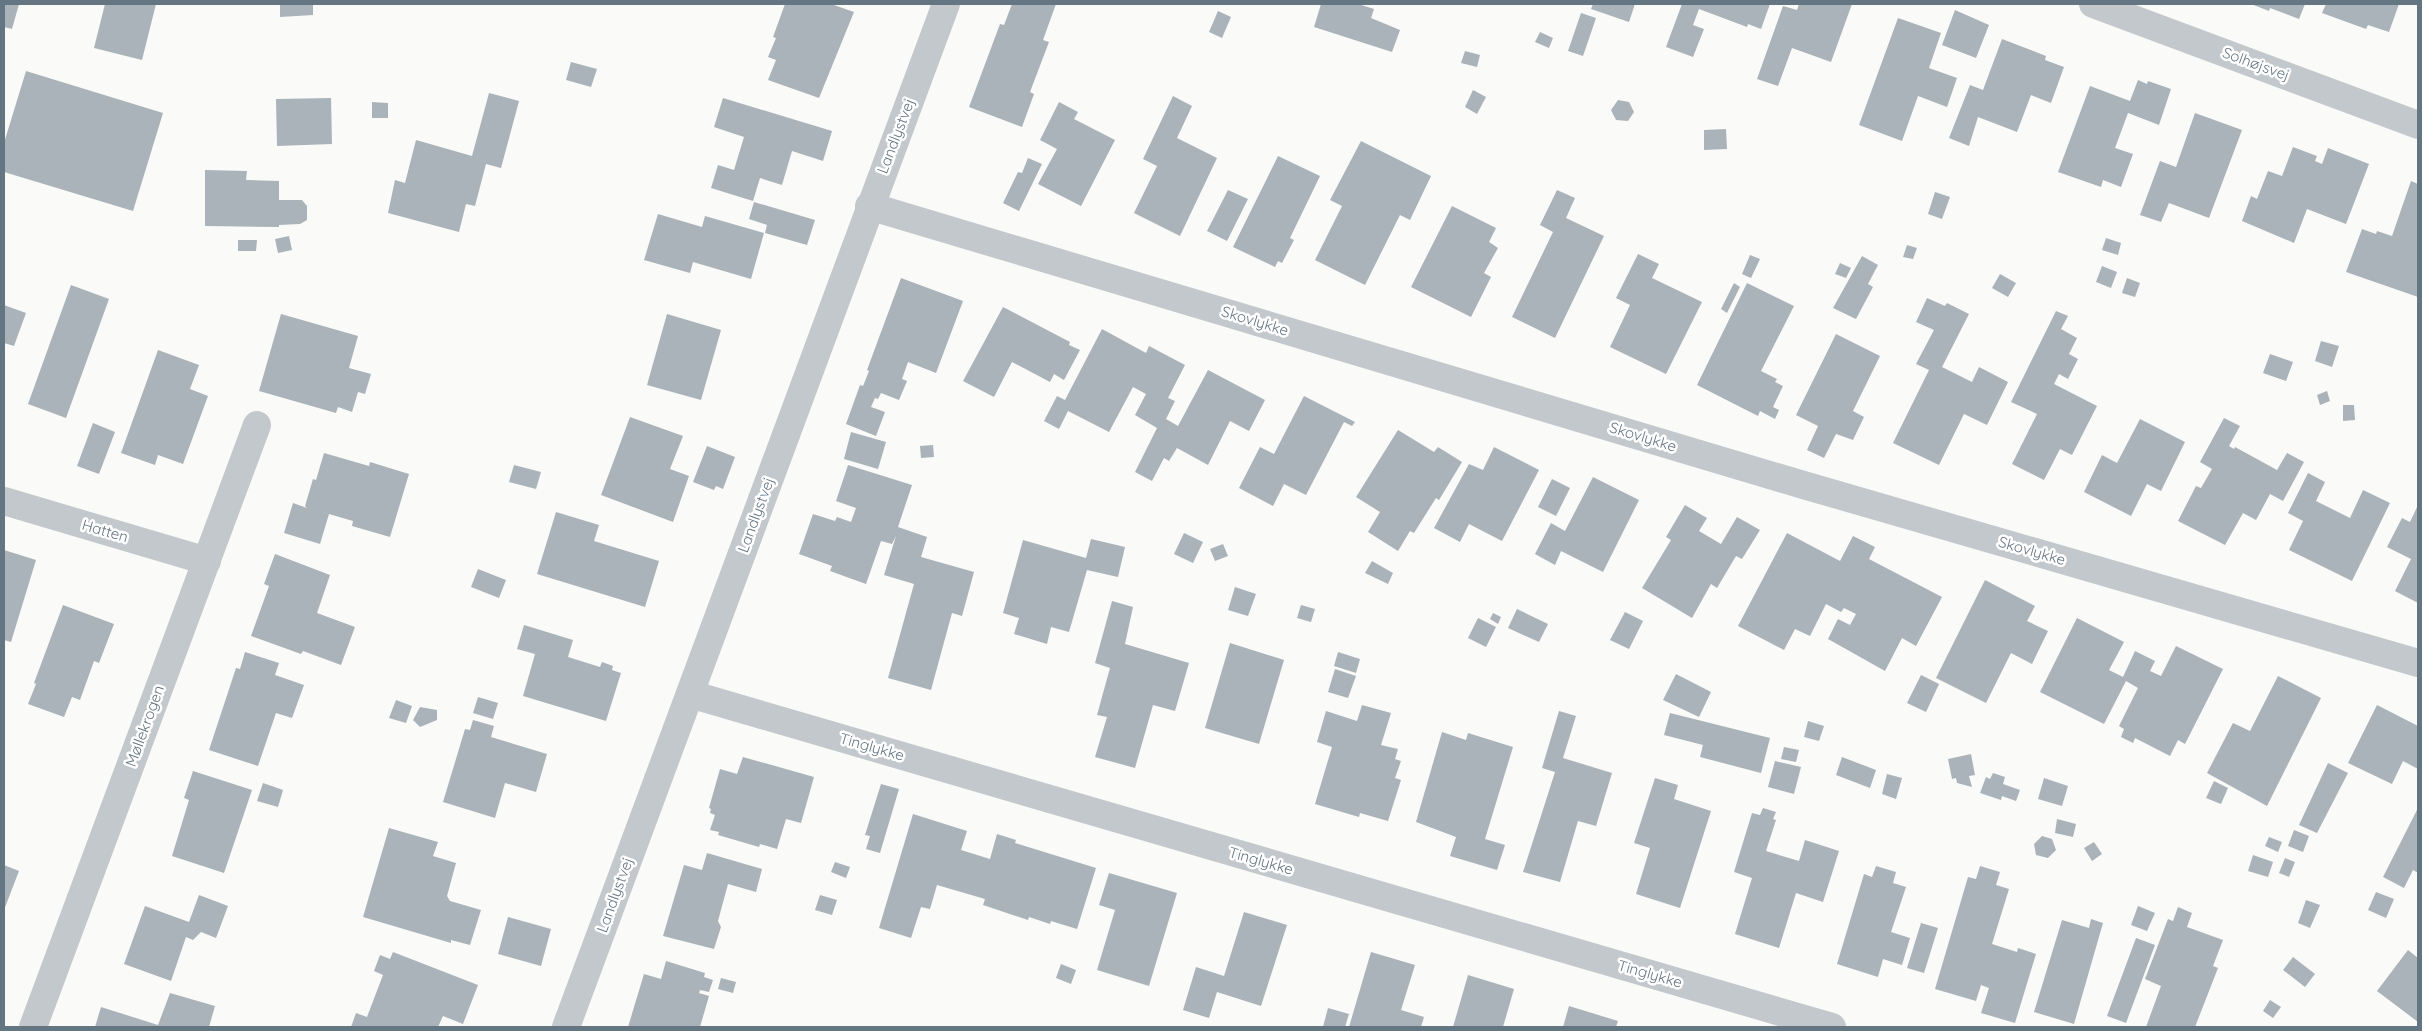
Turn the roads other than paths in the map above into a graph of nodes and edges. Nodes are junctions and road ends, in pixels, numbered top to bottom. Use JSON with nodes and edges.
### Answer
{"nodes":[{"id":1,"x":946,"y":4,"type":"edge"},
{"id":2,"x":2093,"y":4,"type":"edge"},
{"id":3,"x":2418,"y":125,"type":"edge"},
{"id":4,"x":870,"y":206,"type":"junction"},
{"id":5,"x":257,"y":425,"type":"dead end"},
{"id":6,"x":4,"y":501,"type":"edge"},
{"id":7,"x":207,"y":561,"type":"junction"},
{"id":8,"x":2418,"y":663,"type":"edge"},
{"id":9,"x":690,"y":694,"type":"junction"},
{"id":10,"x":33,"y":1027,"type":"edge"},
{"id":11,"x":566,"y":1027,"type":"edge"},
{"id":12,"x":1832,"y":1027,"type":"edge"}],
"edges":[{"from":1,"to":4,"type":"street","name":"Landlystvej"},
{"from":2,"to":3,"type":"street","name":"Solhøjsvej"},
{"from":4,"to":8,"type":"street","name":"Skovlykke"},
{"from":4,"to":9,"type":"street","name":"Landlystvej"},
{"from":5,"to":7,"type":"street","name":"Møllekrogen"},
{"from":6,"to":7,"type":"street","name":"Hatten"},
{"from":7,"to":10,"type":"street","name":"Møllekrogen"},
{"from":9,"to":11,"type":"street","name":"Landlystvej"},
{"from":9,"to":12,"type":"street","name":"Tinglykke"}]}
